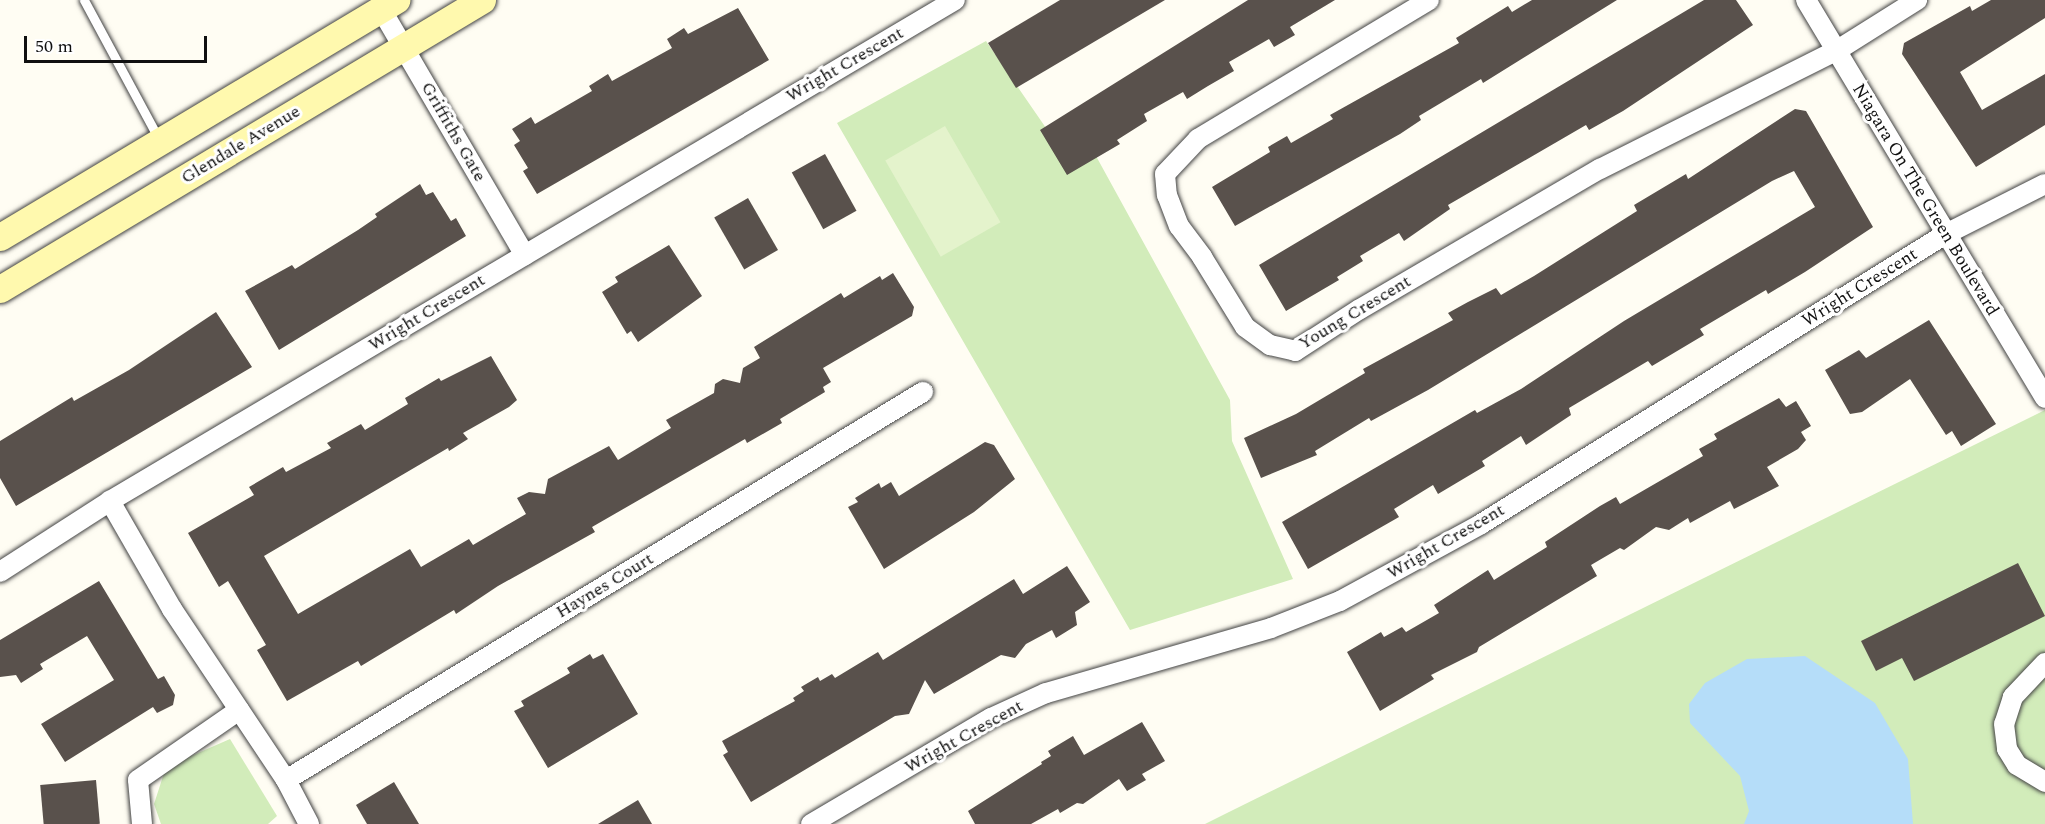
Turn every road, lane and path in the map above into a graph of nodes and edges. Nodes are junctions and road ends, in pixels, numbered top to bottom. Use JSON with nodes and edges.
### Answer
{"nodes":[{"id":1,"x":84,"y":0,"type":"edge"},
{"id":2,"x":482,"y":0,"type":"edge"},
{"id":3,"x":956,"y":0,"type":"edge"},
{"id":4,"x":1429,"y":0,"type":"edge"},
{"id":5,"x":1806,"y":0,"type":"edge"},
{"id":6,"x":1917,"y":0,"type":"edge"},
{"id":7,"x":388,"y":5,"type":"edge"},
{"id":8,"x":403,"y":47,"type":"junction"},
{"id":9,"x":1836,"y":51,"type":"junction"},
{"id":10,"x":160,"y":141,"type":"junction"},
{"id":11,"x":2045,"y":184,"type":"edge"},
{"id":12,"x":1944,"y":235,"type":"junction"},
{"id":13,"x":0,"y":237,"type":"edge"},
{"id":14,"x":525,"y":255,"type":"junction"},
{"id":15,"x":0,"y":290,"type":"edge"},
{"id":16,"x":923,"y":392,"type":"dead end"},
{"id":17,"x":2045,"y":399,"type":"edge"},
{"id":18,"x":110,"y":501,"type":"junction"},
{"id":19,"x":0,"y":572,"type":"edge"},
{"id":20,"x":2045,"y":663,"type":"edge"},
{"id":21,"x":239,"y":710,"type":"junction"},
{"id":22,"x":286,"y":780,"type":"junction"},
{"id":23,"x":2045,"y":782,"type":"edge"},
{"id":24,"x":142,"y":824,"type":"edge"},
{"id":25,"x":309,"y":824,"type":"edge"},
{"id":26,"x":811,"y":824,"type":"edge"}],
"edges":[{"from":1,"to":10,"type":"lane"},
{"from":2,"to":8,"type":"main road","name":"Glendale Avenue"},
{"from":3,"to":14,"type":"street","name":"Wright Crescent"},
{"from":4,"to":9,"type":"street","name":"Young Crescent"},
{"from":5,"to":9,"type":"street","name":"Niagara On The Green Boulevard"},
{"from":6,"to":9,"type":"street"},
{"from":7,"to":8,"type":"street","name":"Griffiths Gate"},
{"from":7,"to":10,"type":"main road"},
{"from":8,"to":14,"type":"street","name":"Griffiths Gate"},
{"from":8,"to":15,"type":"main road","name":"Glendale Avenue"},
{"from":9,"to":12,"type":"street","name":"Niagara On The Green Boulevard"},
{"from":10,"to":13,"type":"main road"},
{"from":11,"to":12,"type":"street","name":"Wright Crescent"},
{"from":12,"to":17,"type":"street","name":"Niagara On The Green Boulevard"},
{"from":12,"to":26,"type":"street","name":"Wright Crescent"},
{"from":14,"to":18,"type":"street","name":"Wright Crescent"},
{"from":16,"to":22,"type":"street","name":"Haynes Court"},
{"from":18,"to":19,"type":"street","name":"Wright Crescent"},
{"from":18,"to":21,"type":"street"},
{"from":20,"to":23,"type":"street"},
{"from":21,"to":22,"type":"street"},
{"from":21,"to":24,"type":"street"},
{"from":22,"to":25,"type":"street"}]}
